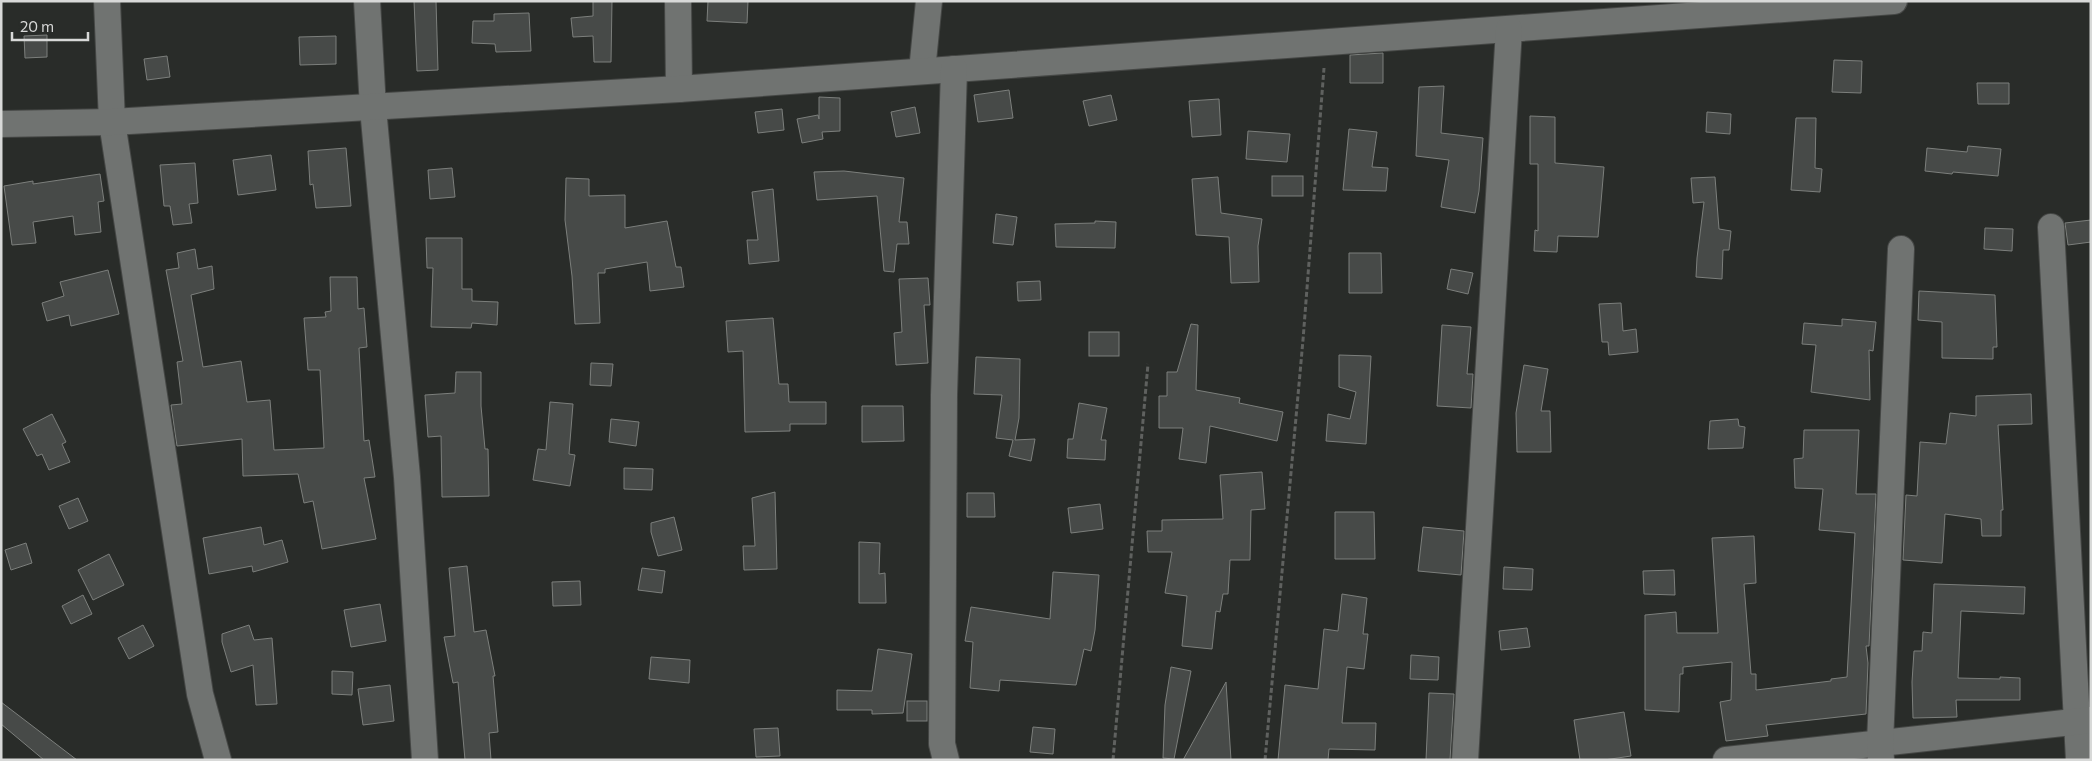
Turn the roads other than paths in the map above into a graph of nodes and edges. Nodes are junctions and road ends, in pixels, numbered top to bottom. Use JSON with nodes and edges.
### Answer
{"nodes":[{"id":1,"x":107,"y":1,"type":"edge"},
{"id":2,"x":367,"y":1,"type":"edge"},
{"id":3,"x":678,"y":1,"type":"edge"},
{"id":4,"x":929,"y":1,"type":"edge"},
{"id":5,"x":1894,"y":1,"type":"edge"},
{"id":6,"x":1509,"y":29,"type":"junction"},
{"id":7,"x":954,"y":69,"type":"junction"},
{"id":8,"x":922,"y":71,"type":"junction"},
{"id":9,"x":679,"y":89,"type":"junction"},
{"id":10,"x":373,"y":108,"type":"junction"},
{"id":11,"x":112,"y":122,"type":"junction"},
{"id":12,"x":1,"y":124,"type":"edge"},
{"id":13,"x":2051,"y":226,"type":"dead end"},
{"id":14,"x":1901,"y":250,"type":"dead end"},
{"id":15,"x":2084,"y":721,"type":"edge"},
{"id":16,"x":1880,"y":751,"type":"edge"},
{"id":17,"x":218,"y":760,"type":"edge"},
{"id":18,"x":425,"y":760,"type":"edge"},
{"id":19,"x":946,"y":760,"type":"edge"},
{"id":20,"x":1465,"y":760,"type":"edge"},
{"id":21,"x":1726,"y":760,"type":"edge"},
{"id":22,"x":2079,"y":760,"type":"edge"}],
"edges":[{"from":1,"to":11,"type":"street"},
{"from":2,"to":10,"type":"street"},
{"from":3,"to":9,"type":"street"},
{"from":4,"to":8,"type":"street"},
{"from":5,"to":6,"type":"street"},
{"from":6,"to":7,"type":"street"},
{"from":6,"to":20,"type":"street"},
{"from":7,"to":8,"type":"street"},
{"from":7,"to":19,"type":"street"},
{"from":8,"to":9,"type":"street"},
{"from":9,"to":10,"type":"street"},
{"from":10,"to":11,"type":"street"},
{"from":10,"to":18,"type":"street"},
{"from":11,"to":12,"type":"street"},
{"from":11,"to":17,"type":"street"},
{"from":13,"to":15,"type":"street"},
{"from":14,"to":16,"type":"street"},
{"from":15,"to":16,"type":"street"},
{"from":15,"to":22,"type":"street"},
{"from":16,"to":21,"type":"street"}]}
